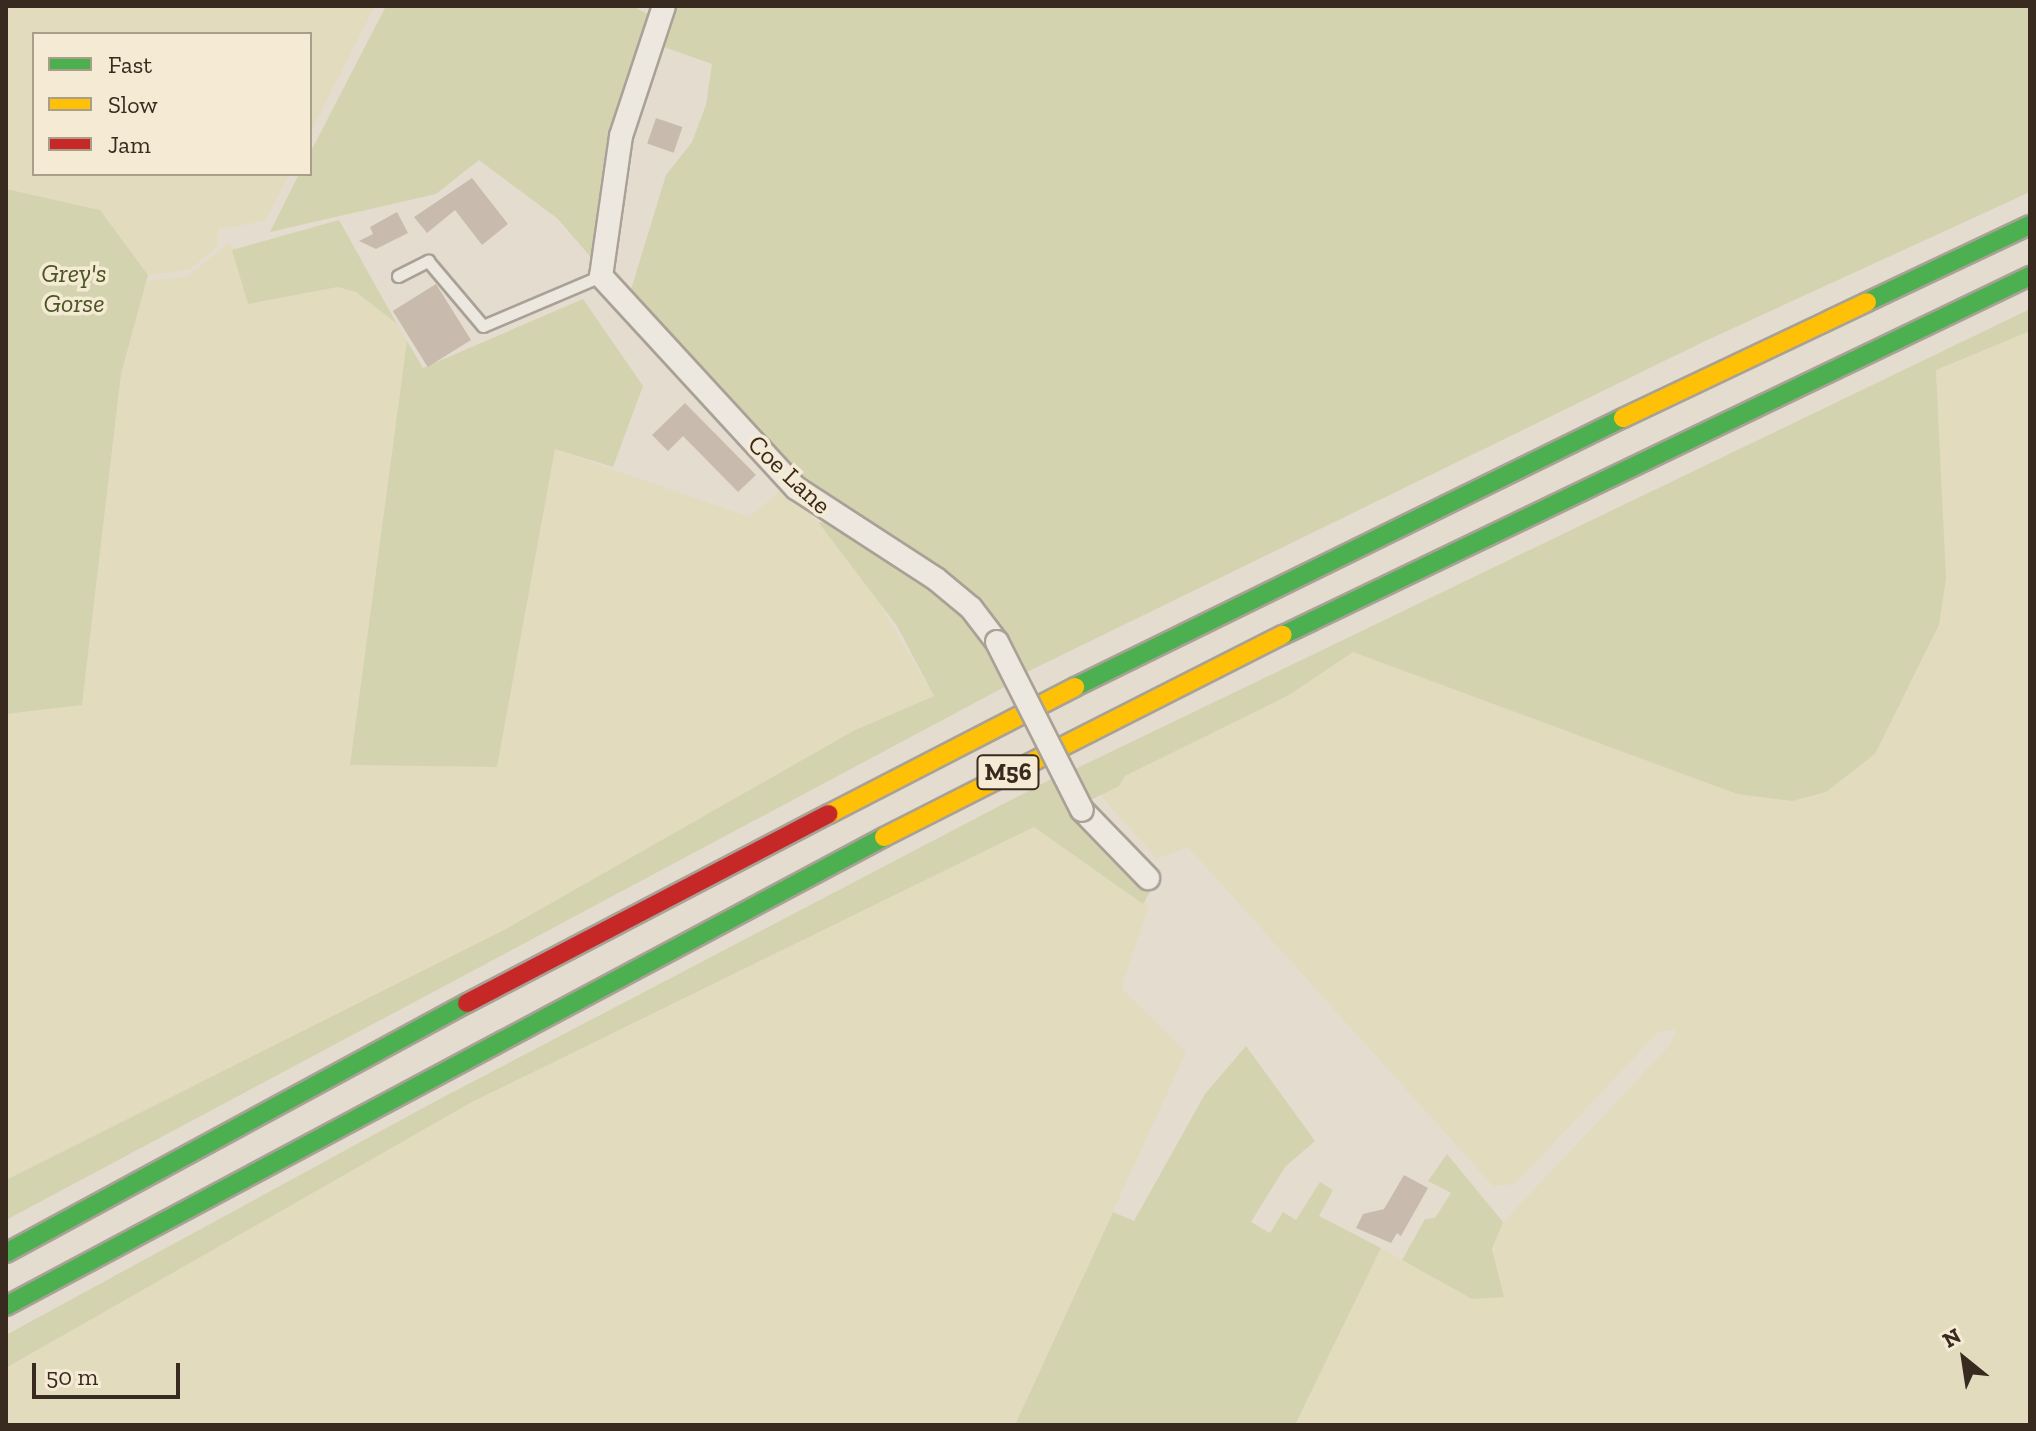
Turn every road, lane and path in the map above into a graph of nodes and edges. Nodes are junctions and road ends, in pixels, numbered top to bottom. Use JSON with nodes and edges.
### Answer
{"nodes":[{"id":1,"x":664,"y":6,"type":"edge"},
{"id":2,"x":2030,"y":225,"type":"edge"},
{"id":3,"x":398,"y":276,"type":"dead end"},
{"id":4,"x":601,"y":276,"type":"junction"},
{"id":5,"x":2030,"y":276,"type":"edge"},
{"id":6,"x":1148,"y":878,"type":"dead end"},
{"id":7,"x":6,"y":1253,"type":"edge"},
{"id":8,"x":6,"y":1306,"type":"edge"}],
"edges":[{"from":1,"to":4,"type":"street"},
{"from":2,"to":7,"type":"highway","number":"M56"},
{"from":3,"to":4,"type":"lane"},
{"from":4,"to":6,"type":"street","name":"Coe Lane","bridge":true},
{"from":5,"to":8,"type":"highway","number":"M56"}]}
